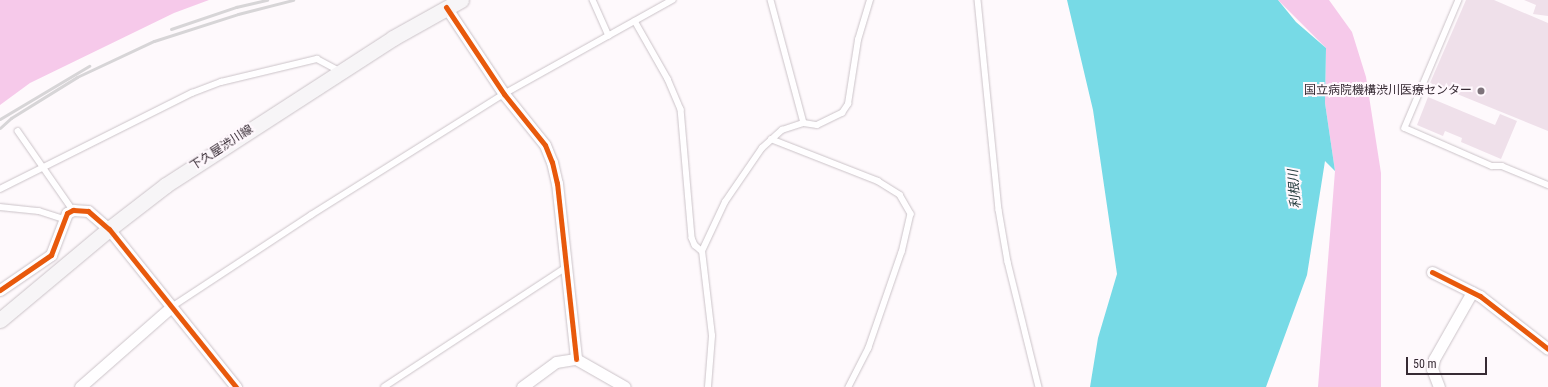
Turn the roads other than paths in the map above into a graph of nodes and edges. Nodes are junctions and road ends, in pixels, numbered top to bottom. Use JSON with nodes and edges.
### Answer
{"nodes":[{"id":1,"x":461,"y":0,"type":"edge"},
{"id":2,"x":593,"y":0,"type":"edge"},
{"id":3,"x":672,"y":0,"type":"edge"},
{"id":4,"x":771,"y":0,"type":"edge"},
{"id":5,"x":870,"y":0,"type":"edge"},
{"id":6,"x":978,"y":0,"type":"edge"},
{"id":7,"x":1459,"y":0,"type":"edge"},
{"id":8,"x":446,"y":7,"type":"junction"},
{"id":9,"x":635,"y":21,"type":"junction"},
{"id":10,"x":608,"y":36,"type":"junction"},
{"id":11,"x":341,"y":71,"type":"junction"},
{"id":12,"x":504,"y":94,"type":"junction"},
{"id":13,"x":804,"y":123,"type":"junction"},
{"id":14,"x":18,"y":131,"type":"dead end"},
{"id":15,"x":771,"y":139,"type":"junction"},
{"id":16,"x":44,"y":167,"type":"junction"},
{"id":17,"x":1548,"y":185,"type":"edge"},
{"id":18,"x":0,"y":189,"type":"edge"},
{"id":19,"x":0,"y":207,"type":"edge"},
{"id":20,"x":73,"y":210,"type":"junction"},
{"id":21,"x":64,"y":219,"type":"junction"},
{"id":22,"x":109,"y":229,"type":"junction"},
{"id":23,"x":702,"y":251,"type":"junction"},
{"id":24,"x":565,"y":268,"type":"junction"},
{"id":25,"x":1432,"y":272,"type":"dead end"},
{"id":26,"x":0,"y":290,"type":"edge"},
{"id":27,"x":1472,"y":292,"type":"junction"},
{"id":28,"x":170,"y":308,"type":"junction"},
{"id":29,"x":0,"y":320,"type":"edge"},
{"id":30,"x":1548,"y":349,"type":"edge"},
{"id":31,"x":576,"y":359,"type":"junction"},
{"id":32,"x":527,"y":385,"type":"edge"},
{"id":33,"x":80,"y":387,"type":"edge"},
{"id":34,"x":236,"y":387,"type":"edge"},
{"id":35,"x":384,"y":387,"type":"edge"},
{"id":36,"x":625,"y":387,"type":"edge"},
{"id":37,"x":708,"y":387,"type":"edge"},
{"id":38,"x":849,"y":387,"type":"edge"},
{"id":39,"x":1039,"y":387,"type":"edge"},
{"id":40,"x":1439,"y":387,"type":"edge"}],
"edges":[{"from":1,"to":8,"type":"main road","name":"下久屋渋川線"},
{"from":2,"to":10,"type":"lane"},
{"from":3,"to":9,"type":"lane"},
{"from":4,"to":13,"type":"lane"},
{"from":5,"to":13,"type":"lane"},
{"from":6,"to":39,"type":"lane"},
{"from":7,"to":17,"type":"lane"},
{"from":8,"to":11,"type":"main road","name":"下久屋渋川線"},
{"from":8,"to":12,"type":"street"},
{"from":9,"to":10,"type":"lane"},
{"from":9,"to":23,"type":"lane"},
{"from":10,"to":12,"type":"lane"},
{"from":11,"to":16,"type":"lane"},
{"from":11,"to":22,"type":"main road","name":"下久屋渋川線"},
{"from":12,"to":24,"type":"street"},
{"from":12,"to":28,"type":"lane"},
{"from":13,"to":15,"type":"lane"},
{"from":14,"to":16,"type":"lane"},
{"from":15,"to":23,"type":"lane"},
{"from":15,"to":38,"type":"lane"},
{"from":16,"to":18,"type":"lane"},
{"from":16,"to":20,"type":"lane"},
{"from":19,"to":21,"type":"lane"},
{"from":20,"to":21,"type":"street"},
{"from":20,"to":22,"type":"street"},
{"from":21,"to":26,"type":"street"},
{"from":22,"to":28,"type":"street"},
{"from":22,"to":29,"type":"main road","name":"下久屋渋川線"},
{"from":23,"to":37,"type":"lane"},
{"from":24,"to":31,"type":"street"},
{"from":24,"to":35,"type":"lane"},
{"from":25,"to":27,"type":"street"},
{"from":27,"to":30,"type":"street"},
{"from":27,"to":40,"type":"street"},
{"from":28,"to":33,"type":"street"},
{"from":28,"to":34,"type":"street"},
{"from":31,"to":32,"type":"street"},
{"from":31,"to":36,"type":"street"}]}
